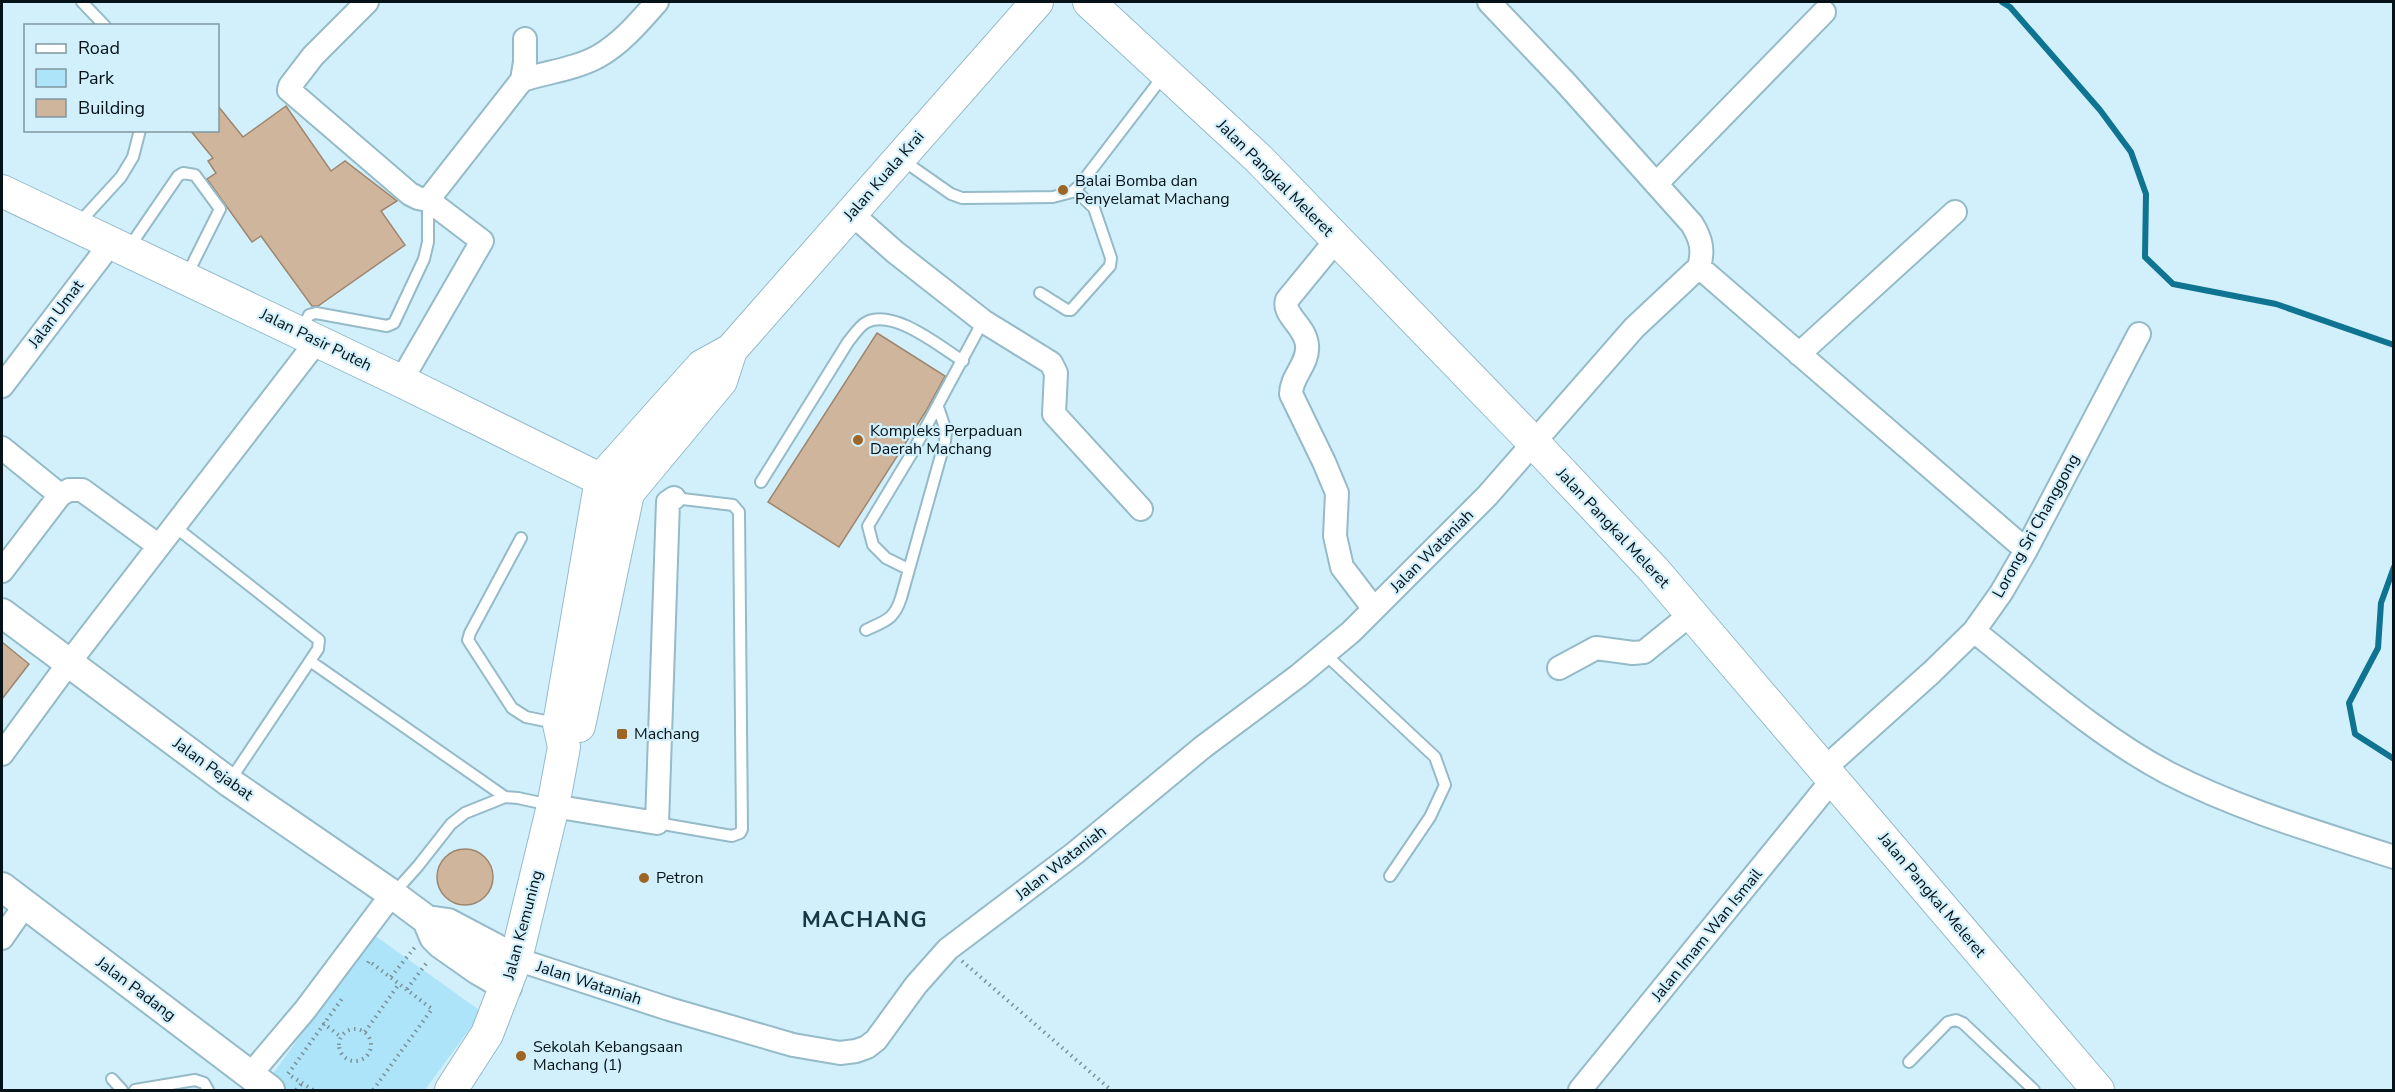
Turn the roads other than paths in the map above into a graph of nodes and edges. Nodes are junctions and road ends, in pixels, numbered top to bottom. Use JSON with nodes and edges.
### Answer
{"nodes":[{"id":1,"x":82,"y":2,"type":"edge"},
{"id":2,"x":367,"y":2,"type":"edge"},
{"id":3,"x":657,"y":2,"type":"edge"},
{"id":4,"x":1089,"y":2,"type":"edge"},
{"id":5,"x":1489,"y":2,"type":"edge"},
{"id":6,"x":1026,"y":5,"type":"edge"},
{"id":7,"x":1824,"y":12,"type":"dead end"},
{"id":8,"x":103,"y":24,"type":"edge"},
{"id":9,"x":525,"y":39,"type":"dead end"},
{"id":10,"x":1166,"y":72,"type":"junction"},
{"id":11,"x":522,"y":80,"type":"junction"},
{"id":12,"x":139,"y":132,"type":"edge"},
{"id":13,"x":900,"y":158,"type":"junction"},
{"id":14,"x":1656,"y":183,"type":"junction"},
{"id":15,"x":1075,"y":190,"type":"junction"},
{"id":16,"x":4,"y":197,"type":"edge"},
{"id":17,"x":428,"y":200,"type":"junction"},
{"id":18,"x":1955,"y":212,"type":"dead end"},
{"id":19,"x":852,"y":214,"type":"junction"},
{"id":20,"x":76,"y":226,"type":"junction"},
{"id":21,"x":1336,"y":239,"type":"junction"},
{"id":22,"x":119,"y":247,"type":"junction"},
{"id":23,"x":1699,"y":267,"type":"junction"},
{"id":24,"x":185,"y":278,"type":"junction"},
{"id":25,"x":1040,"y":292,"type":"dead end"},
{"id":26,"x":983,"y":321,"type":"junction"},
{"id":27,"x":2139,"y":334,"type":"dead end"},
{"id":28,"x":309,"y":337,"type":"junction"},
{"id":29,"x":731,"y":350,"type":"junction"},
{"id":30,"x":1799,"y":354,"type":"junction"},
{"id":31,"x":963,"y":362,"type":"junction"},
{"id":32,"x":6,"y":371,"type":"edge"},
{"id":33,"x":401,"y":381,"type":"junction"},
{"id":34,"x":938,"y":407,"type":"junction"},
{"id":35,"x":1535,"y":444,"type":"junction"},
{"id":36,"x":2,"y":448,"type":"edge"},
{"id":37,"x":601,"y":478,"type":"junction"},
{"id":38,"x":761,"y":482,"type":"dead end"},
{"id":39,"x":628,"y":493,"type":"junction"},
{"id":40,"x":60,"y":495,"type":"junction"},
{"id":41,"x":674,"y":498,"type":"joint"},
{"id":42,"x":1141,"y":509,"type":"dead end"},
{"id":43,"x":174,"y":526,"type":"junction"},
{"id":44,"x":521,"y":538,"type":"dead end"},
{"id":45,"x":159,"y":546,"type":"junction"},
{"id":46,"x":2026,"y":550,"type":"junction"},
{"id":47,"x":908,"y":569,"type":"junction"},
{"id":48,"x":2,"y":571,"type":"edge"},
{"id":49,"x":1374,"y":609,"type":"junction"},
{"id":50,"x":2,"y":614,"type":"edge"},
{"id":51,"x":1691,"y":614,"type":"junction"},
{"id":52,"x":866,"y":630,"type":"dead end"},
{"id":53,"x":1974,"y":631,"type":"junction"},
{"id":54,"x":1325,"y":654,"type":"junction"},
{"id":55,"x":310,"y":661,"type":"junction"},
{"id":56,"x":68,"y":664,"type":"junction"},
{"id":57,"x":1559,"y":668,"type":"dead end"},
{"id":58,"x":568,"y":733,"type":"junction"},
{"id":59,"x":2,"y":754,"type":"edge"},
{"id":60,"x":1829,"y":774,"type":"junction"},
{"id":61,"x":229,"y":782,"type":"junction"},
{"id":62,"x":505,"y":797,"type":"junction"},
{"id":63,"x":554,"y":806,"type":"junction"},
{"id":64,"x":657,"y":823,"type":"junction"},
{"id":65,"x":2394,"y":857,"type":"edge"},
{"id":66,"x":1390,"y":876,"type":"dead end"},
{"id":67,"x":2,"y":887,"type":"edge"},
{"id":68,"x":392,"y":894,"type":"junction"},
{"id":69,"x":25,"y":905,"type":"junction"},
{"id":70,"x":2,"y":938,"type":"edge"},
{"id":71,"x":512,"y":973,"type":"junction"},
{"id":72,"x":1909,"y":1062,"type":"dead end"},
{"id":73,"x":112,"y":1079,"type":"dead end"},
{"id":74,"x":260,"y":1083,"type":"edge"},
{"id":75,"x":122,"y":1090,"type":"edge"},
{"id":76,"x":135,"y":1090,"type":"edge"},
{"id":77,"x":208,"y":1090,"type":"edge"},
{"id":78,"x":451,"y":1090,"type":"edge"},
{"id":79,"x":1580,"y":1090,"type":"edge"},
{"id":80,"x":2034,"y":1090,"type":"edge"},
{"id":81,"x":2098,"y":1090,"type":"edge"}],
"edges":[{"from":1,"to":8,"type":"lane"},
{"from":2,"to":17,"type":"street"},
{"from":3,"to":11,"type":"street"},
{"from":4,"to":10,"type":"main road","name":"Jalan Pangkal Meleret"},
{"from":5,"to":14,"type":"street"},
{"from":6,"to":13,"type":"main road","name":"Jalan Kuala Krai"},
{"from":7,"to":14,"type":"street"},
{"from":9,"to":11,"type":"street"},
{"from":10,"to":15,"type":"lane"},
{"from":10,"to":21,"type":"main road","name":"Jalan Pangkal Meleret"},
{"from":11,"to":17,"type":"street"},
{"from":12,"to":20,"type":"lane"},
{"from":13,"to":15,"type":"lane"},
{"from":13,"to":19,"type":"main road","name":"Jalan Kuala Krai"},
{"from":14,"to":23,"type":"street"},
{"from":15,"to":25,"type":"lane"},
{"from":16,"to":20,"type":"main road","name":"Jalan Pasir Puteh"},
{"from":17,"to":28,"type":"lane"},
{"from":17,"to":33,"type":"street"},
{"from":18,"to":30,"type":"street"},
{"from":19,"to":26,"type":"street"},
{"from":19,"to":29,"type":"main road","name":"Jalan Kuala Krai"},
{"from":20,"to":22,"type":"main road","name":"Jalan Pasir Puteh"},
{"from":21,"to":35,"type":"main road","name":"Jalan Pangkal Meleret"},
{"from":21,"to":49,"type":"street"},
{"from":22,"to":24,"type":"main road","name":"Jalan Pasir Puteh"},
{"from":22,"to":24,"type":"lane"},
{"from":22,"to":32,"type":"street","name":"Jalan Umat"},
{"from":23,"to":30,"type":"street"},
{"from":23,"to":35,"type":"street","name":"Jalan Wataniah"},
{"from":24,"to":28,"type":"main road","name":"Jalan Pasir Puteh"},
{"from":26,"to":31,"type":"lane"},
{"from":26,"to":42,"type":"street"},
{"from":27,"to":46,"type":"street","name":"Lorong Sri Changgong"},
{"from":28,"to":33,"type":"main road","name":"Jalan Pasir Puteh"},
{"from":28,"to":43,"type":"street"},
{"from":29,"to":37,"type":"main road","name":"Jalan Kuala Krai"},
{"from":29,"to":39,"type":"main road","name":"Jalan Kuala Krai"},
{"from":30,"to":46,"type":"street"},
{"from":31,"to":34,"type":"lane"},
{"from":31,"to":38,"type":"lane"},
{"from":33,"to":37,"type":"main road","name":"Jalan Pasir Puteh"},
{"from":34,"to":47,"type":"lane"},
{"from":34,"to":47,"type":"lane"},
{"from":35,"to":49,"type":"street","name":"Jalan Wataniah"},
{"from":35,"to":51,"type":"main road","name":"Jalan Pangkal Meleret"},
{"from":36,"to":40,"type":"street"},
{"from":37,"to":39,"type":"main road","name":"Jalan Pasir Puteh"},
{"from":37,"to":58,"type":"main road","name":"Jalan Kemuning"},
{"from":39,"to":58,"type":"main road","name":"Jalan Kemuning"},
{"from":40,"to":45,"type":"street"},
{"from":40,"to":48,"type":"street"},
{"from":41,"to":64,"type":"street"},
{"from":41,"to":64,"type":"lane"},
{"from":43,"to":45,"type":"street"},
{"from":43,"to":55,"type":"lane"},
{"from":44,"to":58,"type":"lane"},
{"from":45,"to":56,"type":"street"},
{"from":46,"to":53,"type":"street","name":"Lorong Sri Changgong"},
{"from":47,"to":52,"type":"lane"},
{"from":49,"to":54,"type":"street","name":"Jalan Wataniah"},
{"from":50,"to":56,"type":"street","name":"Jalan Pejabat"},
{"from":51,"to":57,"type":"street"},
{"from":51,"to":60,"type":"main road","name":"Jalan Pangkal Meleret"},
{"from":53,"to":60,"type":"street","name":"Lorong Sri Changgong"},
{"from":53,"to":65,"type":"street"},
{"from":54,"to":66,"type":"lane"},
{"from":54,"to":71,"type":"street","name":"Jalan Wataniah"},
{"from":55,"to":61,"type":"lane"},
{"from":55,"to":62,"type":"lane"},
{"from":56,"to":59,"type":"street"},
{"from":56,"to":61,"type":"street","name":"Jalan Pejabat"},
{"from":58,"to":63,"type":"main road","name":"Jalan Kemuning"},
{"from":60,"to":79,"type":"street","name":"Jalan Imam Wan Ismail"},
{"from":60,"to":81,"type":"main road","name":"Jalan Pangkal Meleret"},
{"from":61,"to":68,"type":"street","name":"Jalan Pejabat"},
{"from":62,"to":63,"type":"lane"},
{"from":62,"to":68,"type":"lane"},
{"from":63,"to":64,"type":"street"},
{"from":63,"to":71,"type":"main road","name":"Jalan Kemuning"},
{"from":67,"to":69,"type":"street","name":"Jalan Padang"},
{"from":68,"to":71,"type":"street","name":"Jalan Pejabat"},
{"from":68,"to":74,"type":"street"},
{"from":69,"to":70,"type":"street"},
{"from":69,"to":74,"type":"street","name":"Jalan Padang"},
{"from":71,"to":78,"type":"main road","name":"Jalan Kemuning"},
{"from":72,"to":80,"type":"lane"},
{"from":73,"to":75,"type":"lane"},
{"from":76,"to":77,"type":"lane"}]}
